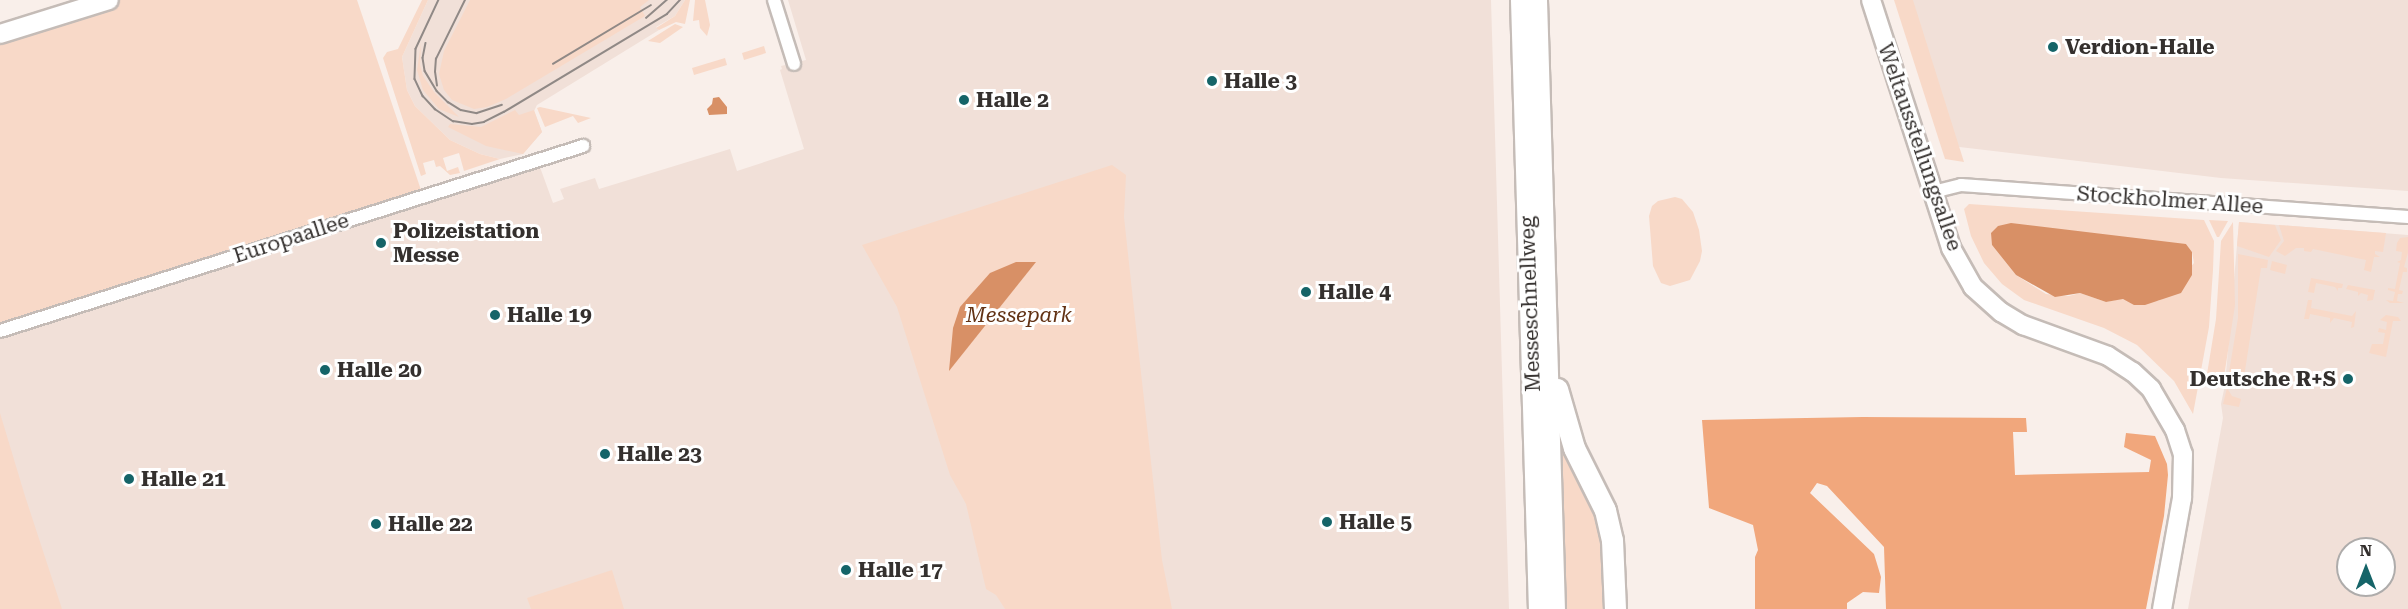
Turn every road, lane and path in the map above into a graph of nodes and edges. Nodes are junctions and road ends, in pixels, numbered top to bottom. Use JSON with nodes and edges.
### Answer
{"nodes":[{"id":1,"x":109,"y":0,"type":"edge"},
{"id":2,"x":774,"y":0,"type":"edge"},
{"id":3,"x":1521,"y":0,"type":"edge"},
{"id":4,"x":1536,"y":0,"type":"edge"},
{"id":5,"x":1871,"y":0,"type":"edge"},
{"id":6,"x":0,"y":34,"type":"edge"},
{"id":7,"x":794,"y":64,"type":"dead end"},
{"id":8,"x":583,"y":146,"type":"dead end"},
{"id":9,"x":1933,"y":192,"type":"junction"},
{"id":10,"x":2408,"y":218,"type":"edge"},
{"id":11,"x":0,"y":331,"type":"edge"},
{"id":12,"x":1547,"y":335,"type":"junction"},
{"id":13,"x":1539,"y":609,"type":"edge"},
{"id":14,"x":1554,"y":609,"type":"edge"},
{"id":15,"x":1616,"y":609,"type":"edge"},
{"id":16,"x":2162,"y":609,"type":"edge"}],
"edges":[{"from":1,"to":6,"type":"main road"},
{"from":2,"to":7,"type":"street"},
{"from":3,"to":13,"type":"highway","name":"Messeschnellweg"},
{"from":4,"to":12,"type":"highway","name":"Messeschnellweg"},
{"from":5,"to":9,"type":"main road","name":"Weltausstellungsallee"},
{"from":8,"to":11,"type":"street","name":"Europaallee"},
{"from":9,"to":10,"type":"street","name":"Stockholmer Allee"},
{"from":9,"to":16,"type":"main road","name":"Weltausstellungsallee"},
{"from":12,"to":14,"type":"highway","name":"Messeschnellweg"},
{"from":12,"to":15,"type":"highway"}]}
